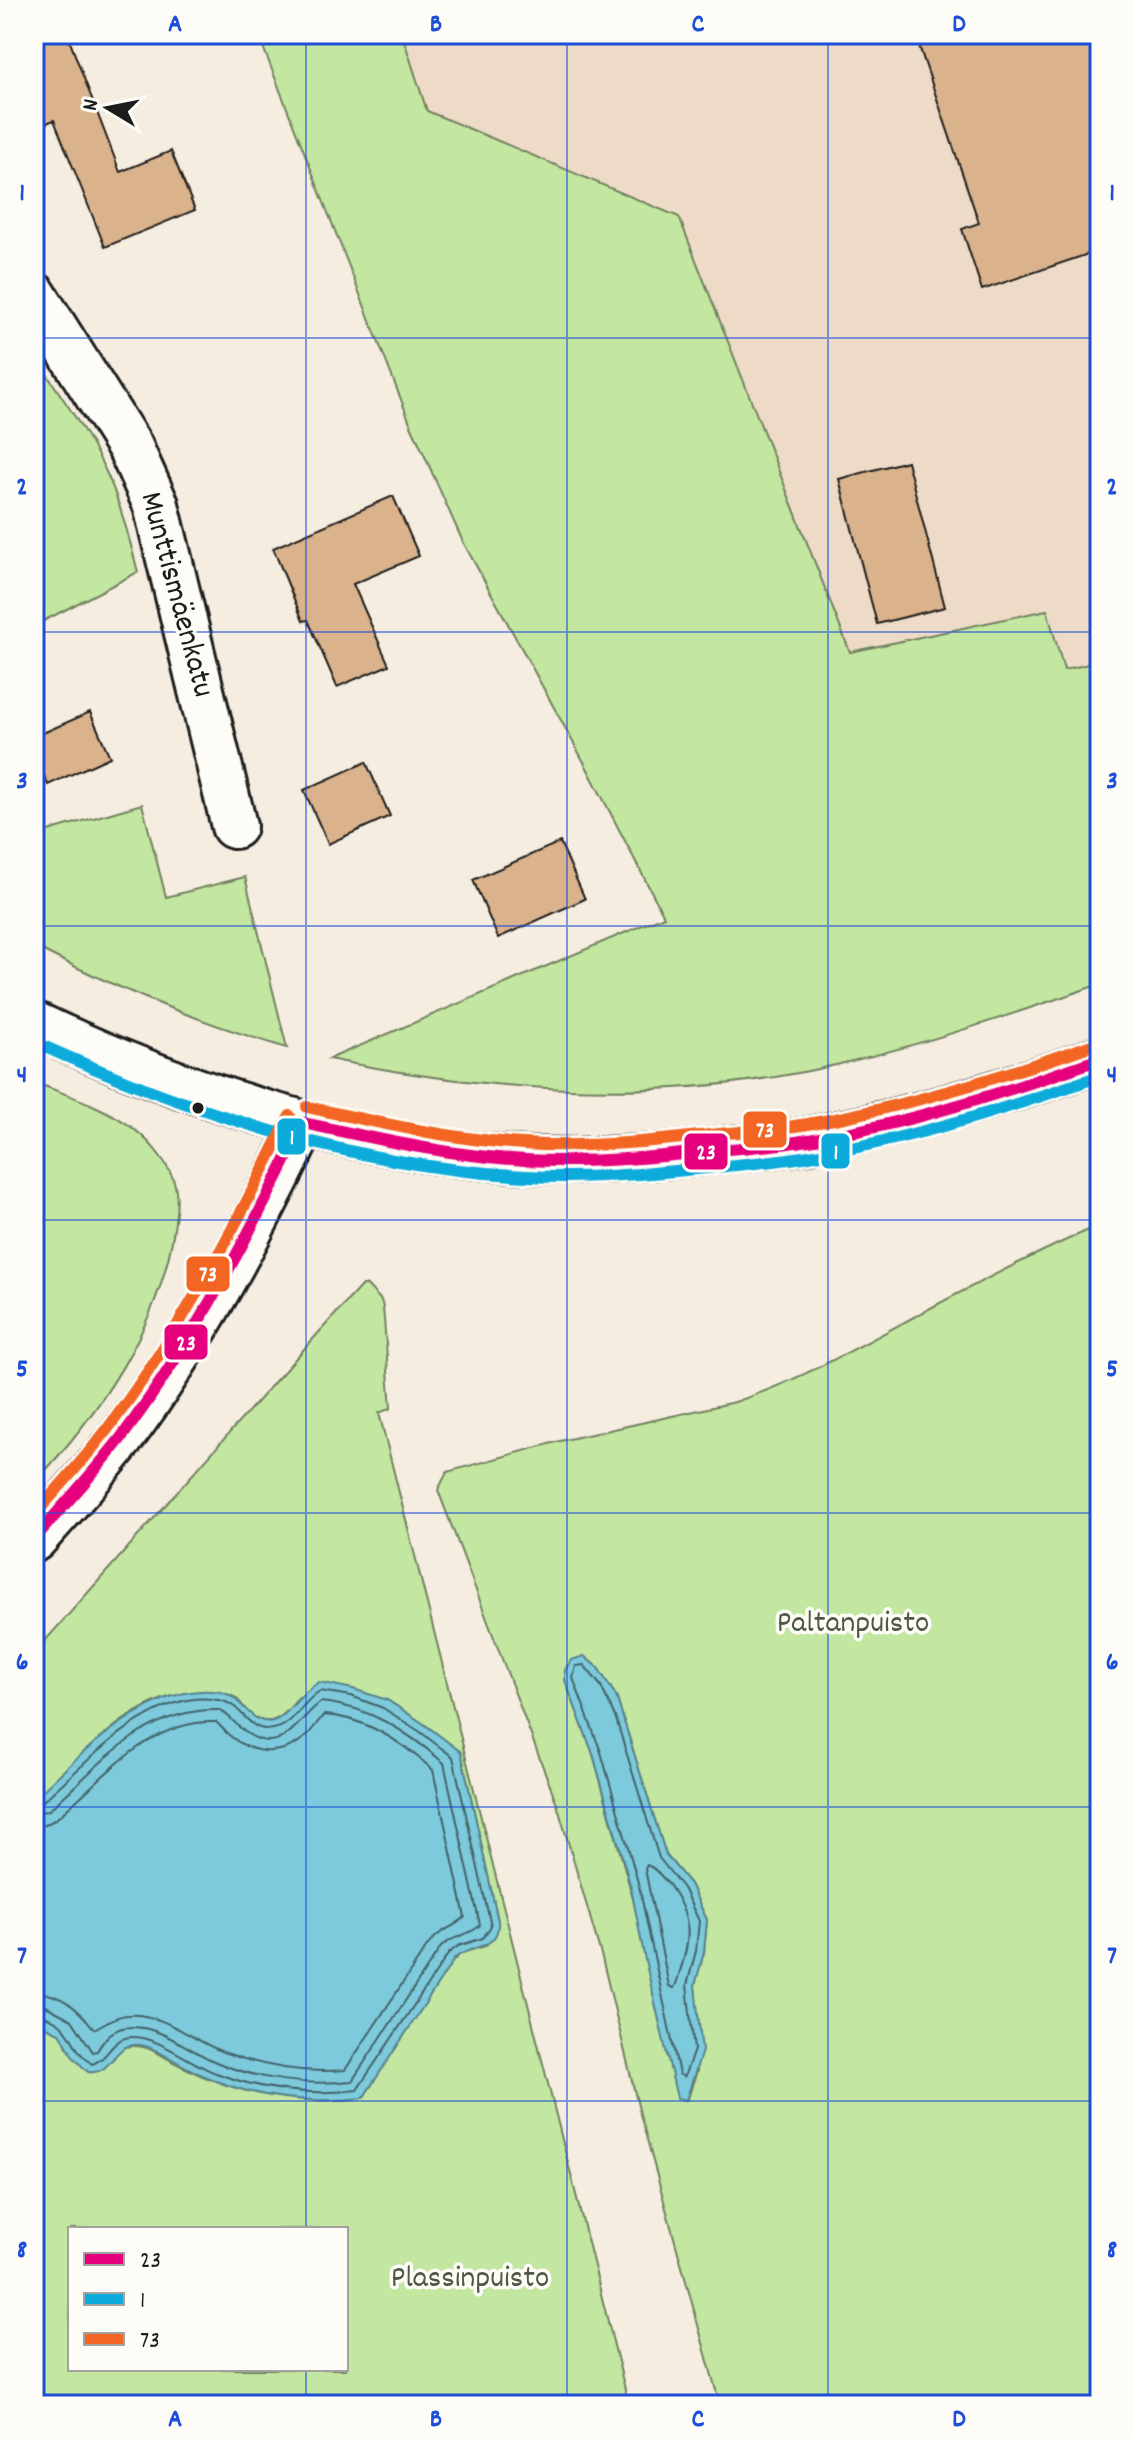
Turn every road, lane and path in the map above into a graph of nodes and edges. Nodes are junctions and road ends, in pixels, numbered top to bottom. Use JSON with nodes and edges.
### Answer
{"nodes":[{"id":1,"x":34,"y":295,"type":"edge"},
{"id":2,"x":234,"y":826,"type":"dead end"},
{"id":3,"x":34,"y":1024,"type":"edge"},
{"id":4,"x":1100,"y":1059,"type":"edge"},
{"id":5,"x":304,"y":1123,"type":"junction"},
{"id":6,"x":34,"y":1539,"type":"edge"}],
"edges":[{"from":1,"to":2,"type":"street","name":"Munttismäenkatu"},
{"from":3,"to":5,"type":"street"},
{"from":4,"to":5,"type":"street"},
{"from":5,"to":6,"type":"street"}]}
